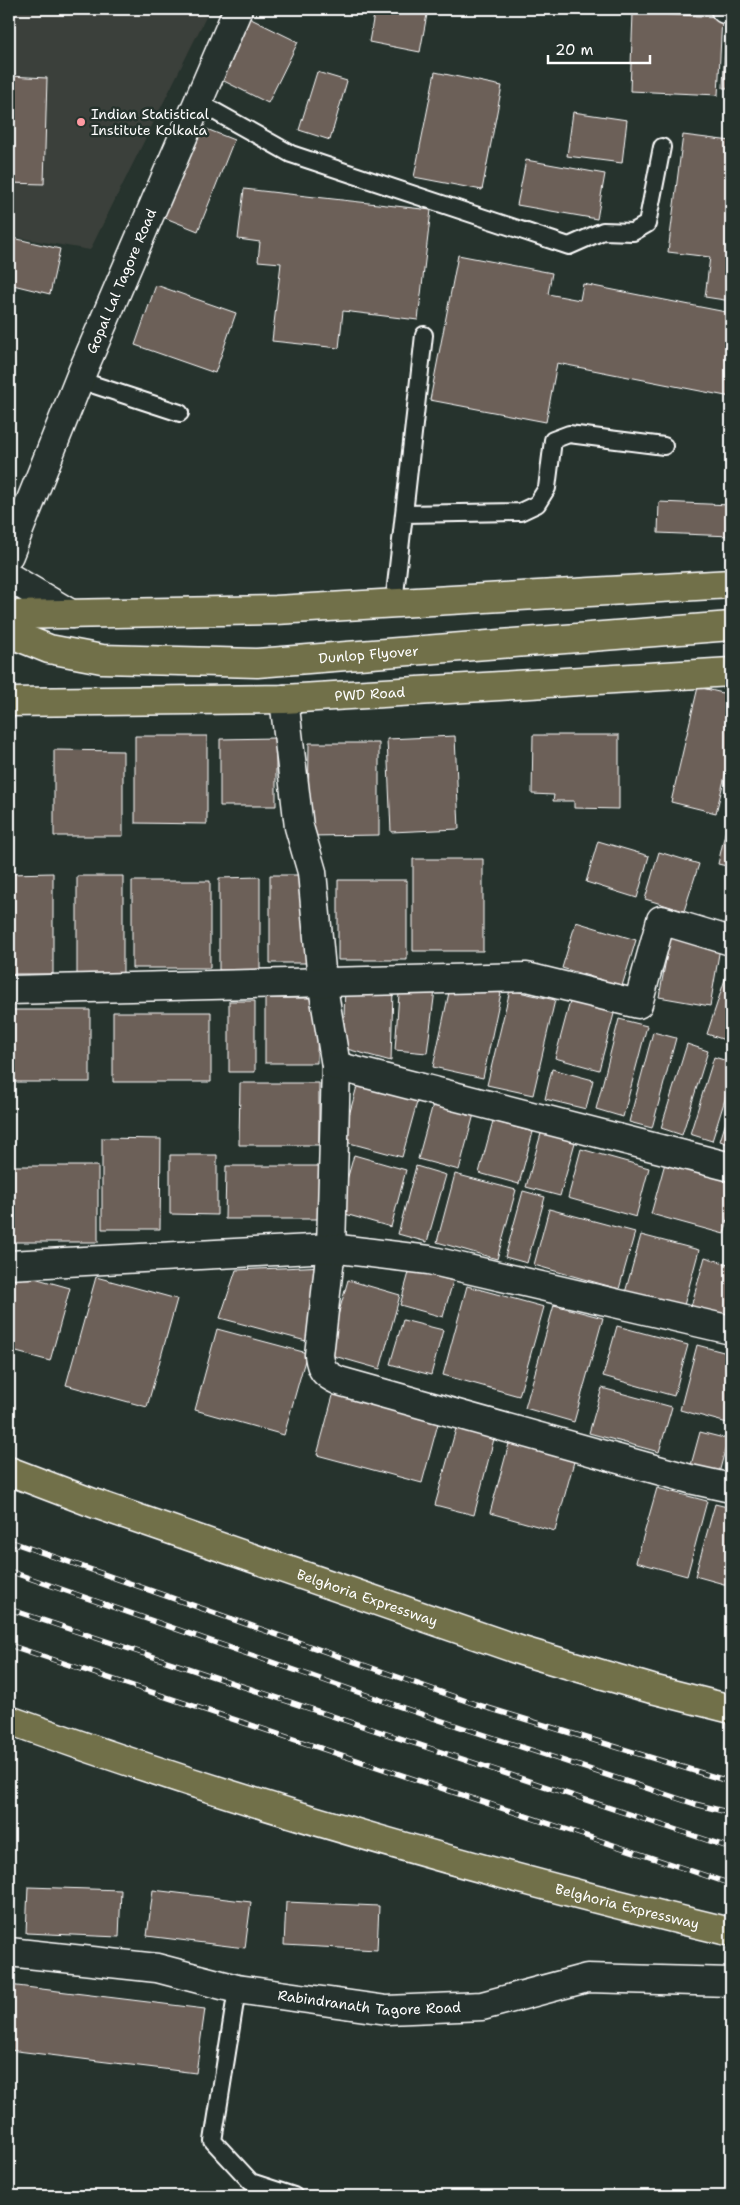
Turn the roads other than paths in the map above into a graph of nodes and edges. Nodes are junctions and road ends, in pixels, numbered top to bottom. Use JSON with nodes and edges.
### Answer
{"nodes":[{"id":1,"x":238,"y":9,"type":"edge"},
{"id":2,"x":725,"y":9,"type":"edge"},
{"id":3,"x":731,"y":9,"type":"edge"},
{"id":4,"x":198,"y":102,"type":"junction"},
{"id":5,"x":662,"y":146,"type":"dead end"},
{"id":6,"x":424,"y":335,"type":"dead end"},
{"id":7,"x":80,"y":380,"type":"junction"},
{"id":8,"x":180,"y":414,"type":"dead end"},
{"id":9,"x":664,"y":446,"type":"dead end"},
{"id":10,"x":404,"y":514,"type":"junction"},
{"id":11,"x":9,"y":555,"type":"edge"},
{"id":12,"x":9,"y":577,"type":"edge"},
{"id":13,"x":731,"y":584,"type":"edge"},
{"id":14,"x":394,"y":603,"type":"junction"},
{"id":15,"x":71,"y":614,"type":"junction"},
{"id":16,"x":9,"y":615,"type":"edge"},
{"id":17,"x":731,"y":626,"type":"edge"},
{"id":18,"x":9,"y":633,"type":"edge"},
{"id":19,"x":731,"y":672,"type":"edge"},
{"id":20,"x":284,"y":699,"type":"junction"},
{"id":21,"x":9,"y":702,"type":"edge"},
{"id":22,"x":731,"y":940,"type":"edge"},
{"id":23,"x":322,"y":981,"type":"junction"},
{"id":24,"x":9,"y":990,"type":"edge"},
{"id":25,"x":336,"y":1066,"type":"junction"},
{"id":26,"x":731,"y":1166,"type":"edge"},
{"id":27,"x":331,"y":1248,"type":"junction"},
{"id":28,"x":9,"y":1265,"type":"edge"},
{"id":29,"x":731,"y":1330,"type":"edge"},
{"id":30,"x":9,"y":1471,"type":"edge"},
{"id":31,"x":731,"y":1488,"type":"edge"},
{"id":32,"x":731,"y":1709,"type":"edge"},
{"id":33,"x":9,"y":1720,"type":"edge"},
{"id":34,"x":731,"y":1932,"type":"edge"},
{"id":35,"x":9,"y":1952,"type":"edge"},
{"id":36,"x":731,"y":1982,"type":"edge"},
{"id":37,"x":237,"y":1989,"type":"junction"},
{"id":38,"x":294,"y":2196,"type":"edge"}],
"edges":[{"from":1,"to":4,"type":"street","name":"Gopal Lal Tagore Road"},
{"from":2,"to":3,"type":"street"},
{"from":4,"to":5,"type":"lane"},
{"from":4,"to":7,"type":"street","name":"Gopal Lal Tagore Road"},
{"from":6,"to":10,"type":"lane"},
{"from":7,"to":8,"type":"lane"},
{"from":7,"to":11,"type":"street","name":"Gopal Lal Tagore Road"},
{"from":9,"to":10,"type":"lane"},
{"from":10,"to":14,"type":"lane"},
{"from":12,"to":15,"type":"street"},
{"from":13,"to":14,"type":"main road"},
{"from":14,"to":15,"type":"main road"},
{"from":15,"to":16,"type":"main road"},
{"from":17,"to":18,"type":"main road","name":"Dunlop Flyover"},
{"from":19,"to":20,"type":"main road","name":"PWD Road"},
{"from":20,"to":21,"type":"main road","name":"PWD Road"},
{"from":20,"to":23,"type":"street"},
{"from":22,"to":23,"type":"street"},
{"from":23,"to":24,"type":"street"},
{"from":23,"to":25,"type":"street"},
{"from":25,"to":26,"type":"street"},
{"from":25,"to":27,"type":"street"},
{"from":27,"to":28,"type":"street"},
{"from":27,"to":29,"type":"street"},
{"from":27,"to":31,"type":"street"},
{"from":30,"to":32,"type":"main road","name":"Belghoria Expressway"},
{"from":33,"to":34,"type":"main road","name":"Belghoria Expressway"},
{"from":35,"to":37,"type":"street","name":"Rabindranath Tagore Road"},
{"from":36,"to":37,"type":"street","name":"Rabindranath Tagore Road"},
{"from":37,"to":38,"type":"lane"}]}
